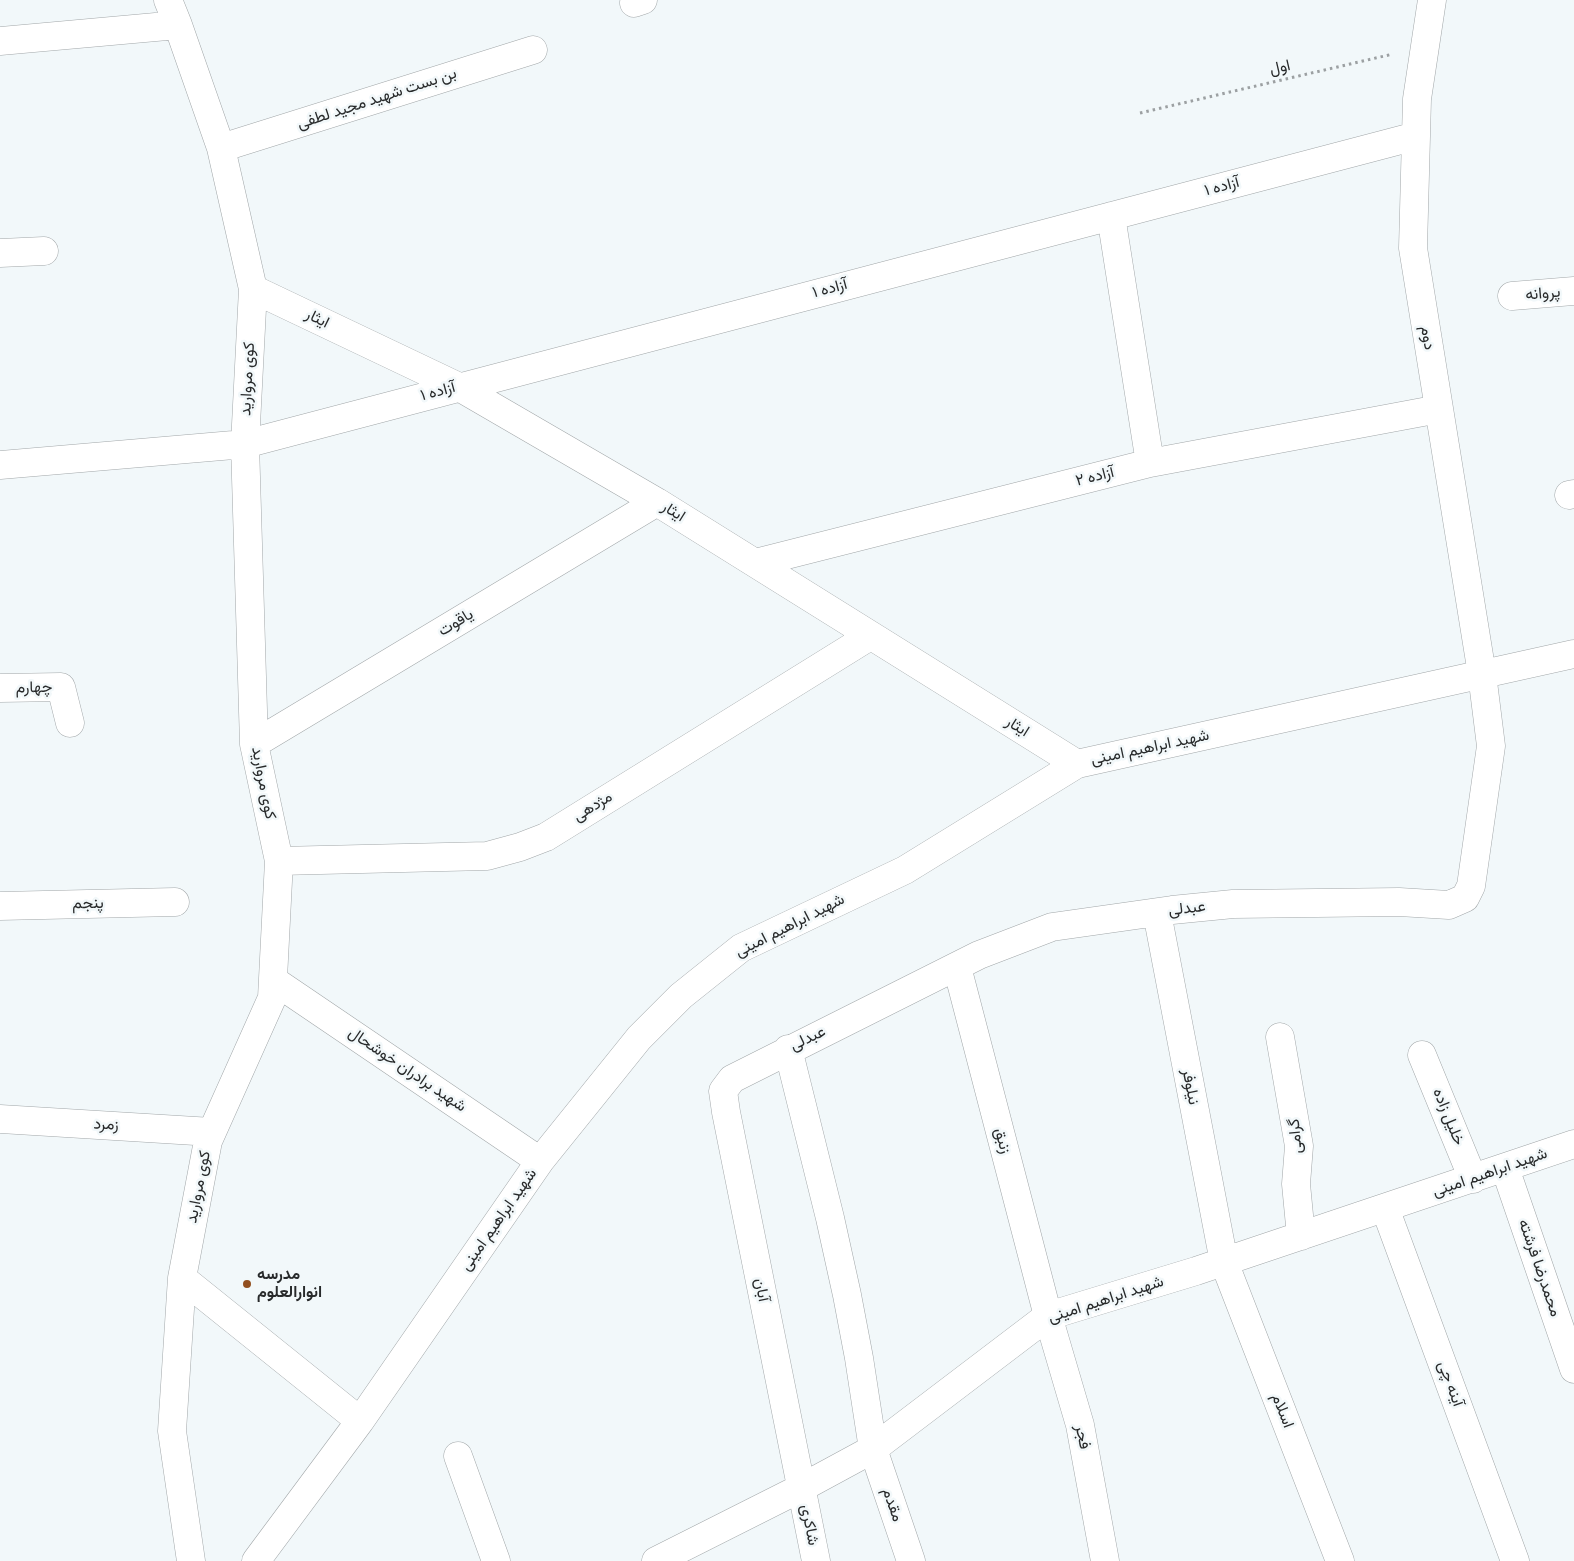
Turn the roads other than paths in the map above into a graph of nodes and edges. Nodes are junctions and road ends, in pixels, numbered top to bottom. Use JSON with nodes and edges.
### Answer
{"nodes":[{"id":1,"x":168,"y":0,"type":"edge"},
{"id":2,"x":1432,"y":0,"type":"edge"},
{"id":3,"x":178,"y":25,"type":"junction"},
{"id":4,"x":0,"y":41,"type":"edge"},
{"id":5,"x":533,"y":50,"type":"dead end"},
{"id":6,"x":1416,"y":136,"type":"junction"},
{"id":7,"x":221,"y":148,"type":"junction"},
{"id":8,"x":1111,"y":216,"type":"junction"},
{"id":9,"x":44,"y":251,"type":"dead end"},
{"id":10,"x":0,"y":253,"type":"edge"},
{"id":11,"x":253,"y":289,"type":"junction"},
{"id":12,"x":1574,"y":291,"type":"edge"},
{"id":13,"x":1512,"y":296,"type":"dead end"},
{"id":14,"x":459,"y":387,"type":"junction"},
{"id":15,"x":1438,"y":409,"type":"junction"},
{"id":16,"x":244,"y":444,"type":"junction"},
{"id":17,"x":1150,"y":463,"type":"junction"},
{"id":18,"x":0,"y":465,"type":"edge"},
{"id":19,"x":657,"y":502,"type":"junction"},
{"id":20,"x":755,"y":563,"type":"junction"},
{"id":21,"x":870,"y":636,"type":"junction"},
{"id":22,"x":1574,"y":654,"type":"edge"},
{"id":23,"x":1482,"y":674,"type":"junction"},
{"id":24,"x":0,"y":688,"type":"edge"},
{"id":25,"x":70,"y":723,"type":"dead end"},
{"id":26,"x":254,"y":744,"type":"junction"},
{"id":27,"x":1077,"y":764,"type":"junction"},
{"id":28,"x":279,"y":861,"type":"junction"},
{"id":29,"x":175,"y":902,"type":"dead end"},
{"id":30,"x":0,"y":906,"type":"edge"},
{"id":31,"x":1157,"y":913,"type":"junction"},
{"id":32,"x":957,"y":967,"type":"junction"},
{"id":33,"x":273,"y":980,"type":"junction"},
{"id":34,"x":1280,"y":1038,"type":"dead end"},
{"id":35,"x":788,"y":1049,"type":"junction"},
{"id":36,"x":1422,"y":1055,"type":"dead end"},
{"id":37,"x":723,"y":1091,"type":"joint"},
{"id":38,"x":0,"y":1119,"type":"edge"},
{"id":39,"x":212,"y":1132,"type":"junction"},
{"id":40,"x":1574,"y":1144,"type":"edge"},
{"id":41,"x":540,"y":1161,"type":"junction"},
{"id":42,"x":1505,"y":1168,"type":"junction"},
{"id":43,"x":1473,"y":1179,"type":"junction"},
{"id":44,"x":1385,"y":1208,"type":"junction"},
{"id":45,"x":1301,"y":1236,"type":"junction"},
{"id":46,"x":1224,"y":1262,"type":"junction"},
{"id":47,"x":182,"y":1278,"type":"junction"},
{"id":48,"x":1048,"y":1316,"type":"junction"},
{"id":49,"x":1574,"y":1369,"type":"edge"},
{"id":50,"x":360,"y":1421,"type":"junction"},
{"id":51,"x":873,"y":1450,"type":"junction"},
{"id":52,"x":458,"y":1456,"type":"dead end"},
{"id":53,"x":801,"y":1488,"type":"junction"},
{"id":54,"x":191,"y":1561,"type":"edge"},
{"id":55,"x":256,"y":1561,"type":"edge"},
{"id":56,"x":496,"y":1561,"type":"edge"},
{"id":57,"x":656,"y":1561,"type":"edge"},
{"id":58,"x":816,"y":1561,"type":"edge"},
{"id":59,"x":911,"y":1561,"type":"edge"},
{"id":60,"x":1105,"y":1561,"type":"edge"},
{"id":61,"x":1340,"y":1561,"type":"edge"},
{"id":62,"x":1515,"y":1561,"type":"edge"}],
"edges":[{"from":1,"to":3,"type":"street","name":"کوی مروارید"},
{"from":2,"to":6,"type":"street","name":"دوم"},
{"from":3,"to":4,"type":"street"},
{"from":3,"to":7,"type":"street","name":"کوی مروارید"},
{"from":5,"to":7,"type":"street","name":"بن بست شهید مجید لطفی"},
{"from":6,"to":8,"type":"street","name":"آزاده ۱"},
{"from":6,"to":15,"type":"street","name":"دوم"},
{"from":7,"to":11,"type":"street","name":"کوی مروارید"},
{"from":8,"to":14,"type":"street","name":"آزاده ۱"},
{"from":8,"to":17,"type":"street"},
{"from":9,"to":10,"type":"street"},
{"from":11,"to":14,"type":"street","name":"ایثار"},
{"from":11,"to":16,"type":"street","name":"کوی مروارید"},
{"from":12,"to":13,"type":"street","name":"پروانه"},
{"from":14,"to":16,"type":"street","name":"آزاده ۱"},
{"from":14,"to":19,"type":"street","name":"ایثار"},
{"from":15,"to":17,"type":"street","name":"آزاده ۲"},
{"from":15,"to":23,"type":"street","name":"دوم"},
{"from":16,"to":18,"type":"street","name":"آزاده ۱"},
{"from":16,"to":26,"type":"street","name":"کوی مروارید"},
{"from":17,"to":20,"type":"street","name":"آزاده ۲"},
{"from":19,"to":20,"type":"street","name":"ایثار"},
{"from":19,"to":26,"type":"street","name":"یاقوت"},
{"from":20,"to":21,"type":"street","name":"ایثار"},
{"from":21,"to":27,"type":"street","name":"ایثار"},
{"from":21,"to":28,"type":"street","name":"مژدهی"},
{"from":22,"to":23,"type":"street","name":"شهید ابراهیم امینی"},
{"from":23,"to":27,"type":"street","name":"شهید ابراهیم امینی"},
{"from":23,"to":31,"type":"street","name":"عبدلی"},
{"from":24,"to":25,"type":"street","name":"چهارم"},
{"from":26,"to":28,"type":"street","name":"کوی مروارید"},
{"from":27,"to":41,"type":"street","name":"شهید ابراهیم امینی"},
{"from":28,"to":33,"type":"street","name":"کوی مروارید"},
{"from":29,"to":30,"type":"street","name":"پنجم"},
{"from":31,"to":32,"type":"street","name":"عبدلی"},
{"from":31,"to":46,"type":"street","name":"نیلوفر"},
{"from":32,"to":35,"type":"street","name":"عبدلی"},
{"from":32,"to":48,"type":"street","name":"زنبق"},
{"from":33,"to":39,"type":"street","name":"کوی مروارید"},
{"from":33,"to":41,"type":"street","name":"شهید برادران خوشحال"},
{"from":34,"to":45,"type":"street","name":"گرامی"},
{"from":35,"to":37,"type":"street","name":"عبدلی"},
{"from":35,"to":51,"type":"street","name":"مقدم"},
{"from":36,"to":43,"type":"street","name":"خلیل زاده"},
{"from":37,"to":53,"type":"street","name":"آبان"},
{"from":38,"to":39,"type":"street","name":"زمرد"},
{"from":39,"to":47,"type":"street","name":"کوی مروارید"},
{"from":40,"to":42,"type":"street","name":"شهید ابراهیم امینی"},
{"from":41,"to":50,"type":"street","name":"شهید ابراهیم امینی"},
{"from":42,"to":43,"type":"street","name":"شهید ابراهیم امینی"},
{"from":42,"to":49,"type":"street","name":"محمدرضا فرشته"},
{"from":43,"to":44,"type":"street","name":"شهید ابراهیم امینی"},
{"from":44,"to":45,"type":"street","name":"شهید ابراهیم امینی"},
{"from":44,"to":62,"type":"street","name":"آینه چی"},
{"from":45,"to":46,"type":"street","name":"شهید ابراهیم امینی"},
{"from":46,"to":48,"type":"street","name":"شهید ابراهیم امینی"},
{"from":46,"to":61,"type":"street","name":"اسلام"},
{"from":47,"to":50,"type":"street"},
{"from":47,"to":54,"type":"street","name":"کوی مروارید"},
{"from":48,"to":51,"type":"street","name":"شهید ابراهیم امینی"},
{"from":48,"to":60,"type":"street","name":"فجر"},
{"from":50,"to":55,"type":"street","name":"شهید ابراهیم امینی"},
{"from":51,"to":53,"type":"street","name":"شهید ابراهیم امینی"},
{"from":51,"to":59,"type":"street","name":"مقدم"},
{"from":52,"to":56,"type":"street"},
{"from":53,"to":57,"type":"street","name":"شهید ابراهیم امینی"},
{"from":53,"to":58,"type":"street","name":"شاکری"}]}
